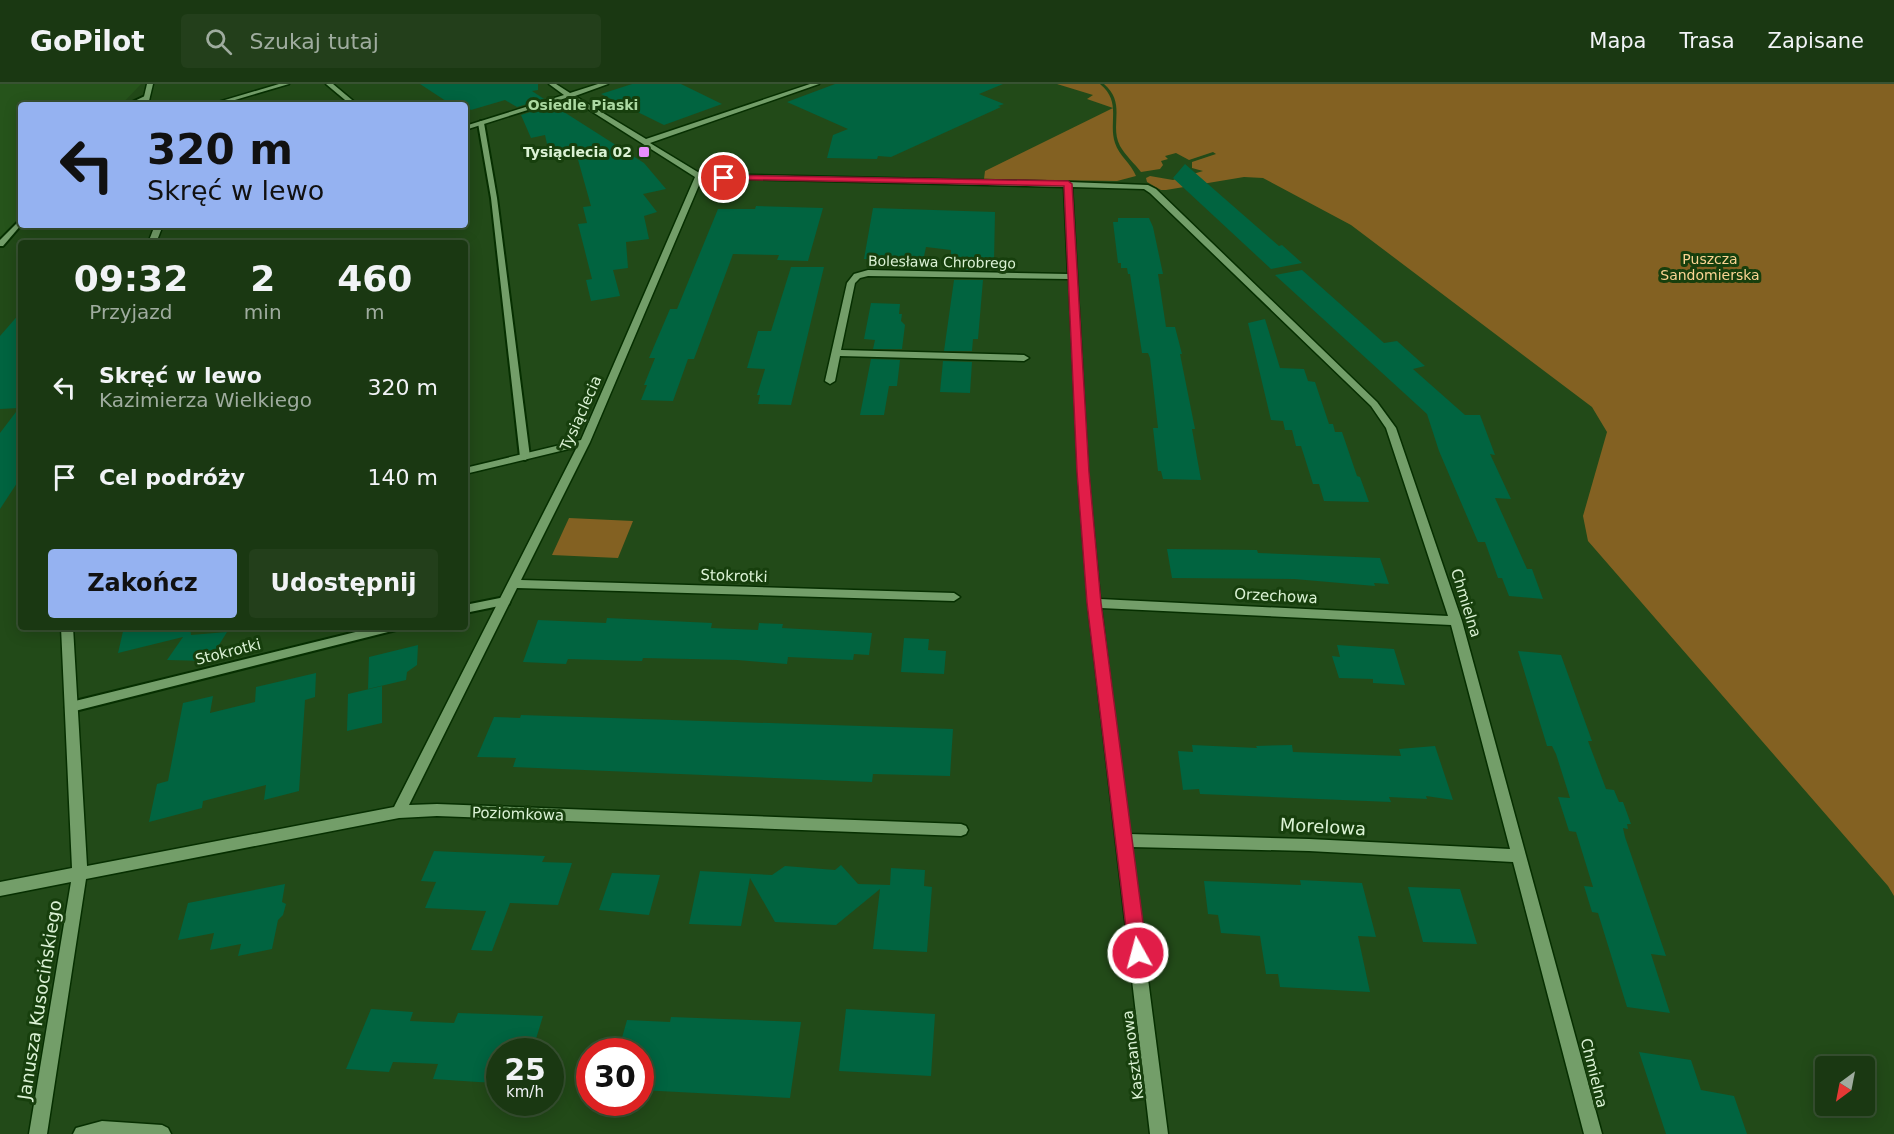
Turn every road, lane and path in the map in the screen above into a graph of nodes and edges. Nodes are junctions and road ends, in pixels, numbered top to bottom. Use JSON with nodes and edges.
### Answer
{"nodes":[{"id":1,"x":150,"y":84,"type":"edge"},
{"id":2,"x":286,"y":84,"type":"edge"},
{"id":3,"x":329,"y":84,"type":"edge"},
{"id":4,"x":552,"y":84,"type":"edge"},
{"id":5,"x":605,"y":84,"type":"edge"},
{"id":6,"x":816,"y":84,"type":"edge"},
{"id":7,"x":570,"y":95,"type":"junction"},
{"id":8,"x":145,"y":101,"type":"edge"},
{"id":9,"x":222,"y":102,"type":"edge"},
{"id":10,"x":351,"y":102,"type":"edge"},
{"id":11,"x":481,"y":123,"type":"junction"},
{"id":12,"x":468,"y":127,"type":"edge"},
{"id":13,"x":645,"y":142,"type":"junction"},
{"id":14,"x":699,"y":176,"type":"junction"},
{"id":15,"x":1068,"y":184,"type":"junction"},
{"id":16,"x":18,"y":223,"type":"edge"},
{"id":17,"x":0,"y":244,"type":"edge"},
{"id":18,"x":1071,"y":277,"type":"junction"},
{"id":19,"x":835,"y":353,"type":"junction"},
{"id":20,"x":1024,"y":358,"type":"dead end"},
{"id":21,"x":830,"y":381,"type":"dead end"},
{"id":22,"x":585,"y":442,"type":"junction"},
{"id":23,"x":525,"y":457,"type":"junction"},
{"id":24,"x":468,"y":470,"type":"edge"},
{"id":25,"x":514,"y":584,"type":"junction"},
{"id":26,"x":954,"y":597,"type":"dead end"},
{"id":27,"x":505,"y":601,"type":"junction"},
{"id":28,"x":1094,"y":603,"type":"junction"},
{"id":29,"x":468,"y":608,"type":"edge"},
{"id":30,"x":1456,"y":621,"type":"junction"},
{"id":31,"x":67,"y":630,"type":"edge"},
{"id":32,"x":380,"y":630,"type":"edge"},
{"id":33,"x":71,"y":707,"type":"junction"},
{"id":34,"x":399,"y":812,"type":"junction"},
{"id":35,"x":961,"y":830,"type":"dead end"},
{"id":36,"x":1124,"y":840,"type":"junction"},
{"id":37,"x":1520,"y":856,"type":"junction"},
{"id":38,"x":80,"y":872,"type":"junction"},
{"id":39,"x":0,"y":889,"type":"edge"},
{"id":40,"x":38,"y":1134,"type":"edge"},
{"id":41,"x":82,"y":1134,"type":"edge"},
{"id":42,"x":162,"y":1134,"type":"edge"},
{"id":43,"x":1160,"y":1134,"type":"edge"},
{"id":44,"x":1593,"y":1134,"type":"edge"}],
"edges":[{"from":1,"to":8,"type":"street"},
{"from":2,"to":9,"type":"street"},
{"from":3,"to":10,"type":"street"},
{"from":4,"to":7,"type":"street"},
{"from":5,"to":7,"type":"street"},
{"from":6,"to":13,"type":"street"},
{"from":7,"to":11,"type":"street"},
{"from":7,"to":13,"type":"street"},
{"from":11,"to":12,"type":"street"},
{"from":11,"to":23,"type":"lane"},
{"from":13,"to":14,"type":"street"},
{"from":14,"to":15,"type":"street"},
{"from":14,"to":22,"type":"street","name":"Tysiąclecia"},
{"from":15,"to":18,"type":"street","name":"Kasztanowa"},
{"from":15,"to":30,"type":"street","name":"Chmielna"},
{"from":16,"to":17,"type":"lane"},
{"from":18,"to":19,"type":"street","name":"Bolesława Chrobrego"},
{"from":18,"to":28,"type":"street","name":"Kasztanowa"},
{"from":19,"to":20,"type":"street"},
{"from":19,"to":21,"type":"street","name":"Bolesława Chrobrego"},
{"from":22,"to":23,"type":"street"},
{"from":22,"to":25,"type":"street","name":"Tysiąclecia"},
{"from":23,"to":24,"type":"street"},
{"from":25,"to":26,"type":"street","name":"Stokrotki"},
{"from":25,"to":27,"type":"street","name":"Tysiąclecia"},
{"from":27,"to":29,"type":"lane"},
{"from":27,"to":34,"type":"street","name":"Tysiąclecia"},
{"from":28,"to":30,"type":"street","name":"Orzechowa"},
{"from":28,"to":36,"type":"street","name":"Kasztanowa"},
{"from":30,"to":37,"type":"street","name":"Chmielna"},
{"from":31,"to":33,"type":"street","name":"Janusza Kusocińskiego"},
{"from":32,"to":33,"type":"lane","name":"Stokrotki"},
{"from":33,"to":38,"type":"street","name":"Janusza Kusocińskiego"},
{"from":34,"to":35,"type":"street","name":"Poziomkowa"},
{"from":34,"to":38,"type":"street","name":"Poziomkowa"},
{"from":36,"to":37,"type":"street","name":"Morelowa"},
{"from":36,"to":43,"type":"street","name":"Kasztanowa"},
{"from":37,"to":44,"type":"street","name":"Chmielna"},
{"from":38,"to":39,"type":"street","name":"Janusza Kusocińskiego"},
{"from":38,"to":40,"type":"street","name":"Janusza Kusocińskiego"},
{"from":41,"to":42,"type":"street"}]}
